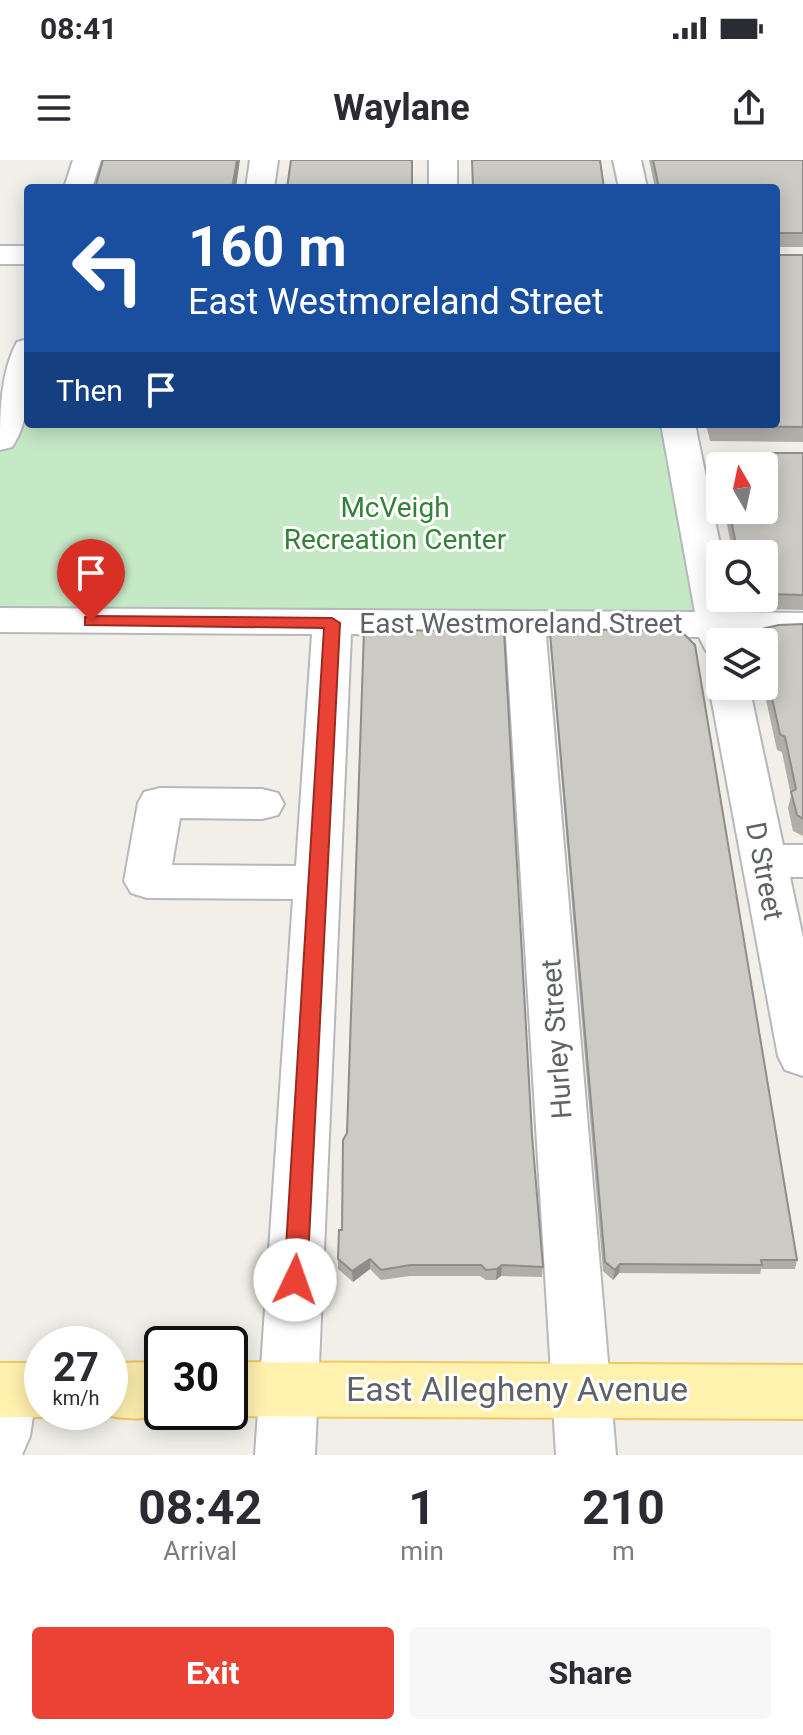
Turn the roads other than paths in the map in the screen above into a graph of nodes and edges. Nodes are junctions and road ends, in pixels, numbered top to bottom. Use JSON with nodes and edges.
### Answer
{"nodes":[{"id":1,"x":87,"y":160,"type":"edge"},
{"id":2,"x":264,"y":160,"type":"edge"},
{"id":3,"x":443,"y":160,"type":"edge"},
{"id":4,"x":627,"y":160,"type":"edge"},
{"id":5,"x":79,"y":184,"type":"edge"},
{"id":6,"x":261,"y":184,"type":"edge"},
{"id":7,"x":443,"y":184,"type":"edge"},
{"id":8,"x":632,"y":184,"type":"edge"},
{"id":9,"x":0,"y":255,"type":"edge"},
{"id":10,"x":24,"y":255,"type":"edge"},
{"id":11,"x":24,"y":362,"type":"edge"},
{"id":12,"x":0,"y":440,"type":"edge"},
{"id":13,"x":692,"y":444,"type":"edge"},
{"id":14,"x":0,"y":620,"type":"edge"},
{"id":15,"x":332,"y":623,"type":"junction"},
{"id":16,"x":525,"y":623,"type":"junction"},
{"id":17,"x":803,"y":625,"type":"edge"},
{"id":18,"x":718,"y":628,"type":"edge"},
{"id":19,"x":772,"y":628,"type":"edge"},
{"id":20,"x":706,"y":632,"type":"edge"},
{"id":21,"x":733,"y":700,"type":"edge"},
{"id":22,"x":262,"y":804,"type":"dead end"},
{"id":23,"x":783,"y":861,"type":"edge"},
{"id":24,"x":317,"y":883,"type":"junction"},
{"id":25,"x":802,"y":1045,"type":"edge"},
{"id":26,"x":289,"y":1388,"type":"junction"},
{"id":27,"x":248,"y":1389,"type":"edge"},
{"id":28,"x":582,"y":1389,"type":"junction"},
{"id":29,"x":803,"y":1392,"type":"edge"},
{"id":30,"x":285,"y":1455,"type":"edge"},
{"id":31,"x":586,"y":1455,"type":"edge"}],
"edges":[{"from":1,"to":5,"type":"street"},
{"from":2,"to":6,"type":"street"},
{"from":3,"to":7,"type":"street"},
{"from":4,"to":8,"type":"street"},
{"from":9,"to":10,"type":"street"},
{"from":11,"to":12,"type":"street"},
{"from":13,"to":18,"type":"street"},
{"from":14,"to":15,"type":"street","name":"East Westmoreland Street"},
{"from":15,"to":16,"type":"street","name":"East Westmoreland Street"},
{"from":15,"to":24,"type":"street"},
{"from":16,"to":20,"type":"street","name":"East Westmoreland Street"},
{"from":16,"to":28,"type":"street","name":"Hurley Street"},
{"from":17,"to":19,"type":"street","name":"East Westmoreland Street"},
{"from":21,"to":23,"type":"street","name":"D Street"},
{"from":22,"to":24,"type":"street"},
{"from":23,"to":25,"type":"street","name":"D Street"},
{"from":24,"to":26,"type":"street"},
{"from":26,"to":27,"type":"main road","name":"East Allegheny Avenue"},
{"from":26,"to":28,"type":"main road","name":"East Allegheny Avenue"},
{"from":26,"to":30,"type":"street"},
{"from":28,"to":29,"type":"main road","name":"East Allegheny Avenue"},
{"from":28,"to":31,"type":"street","name":"Hurley Street"}]}
